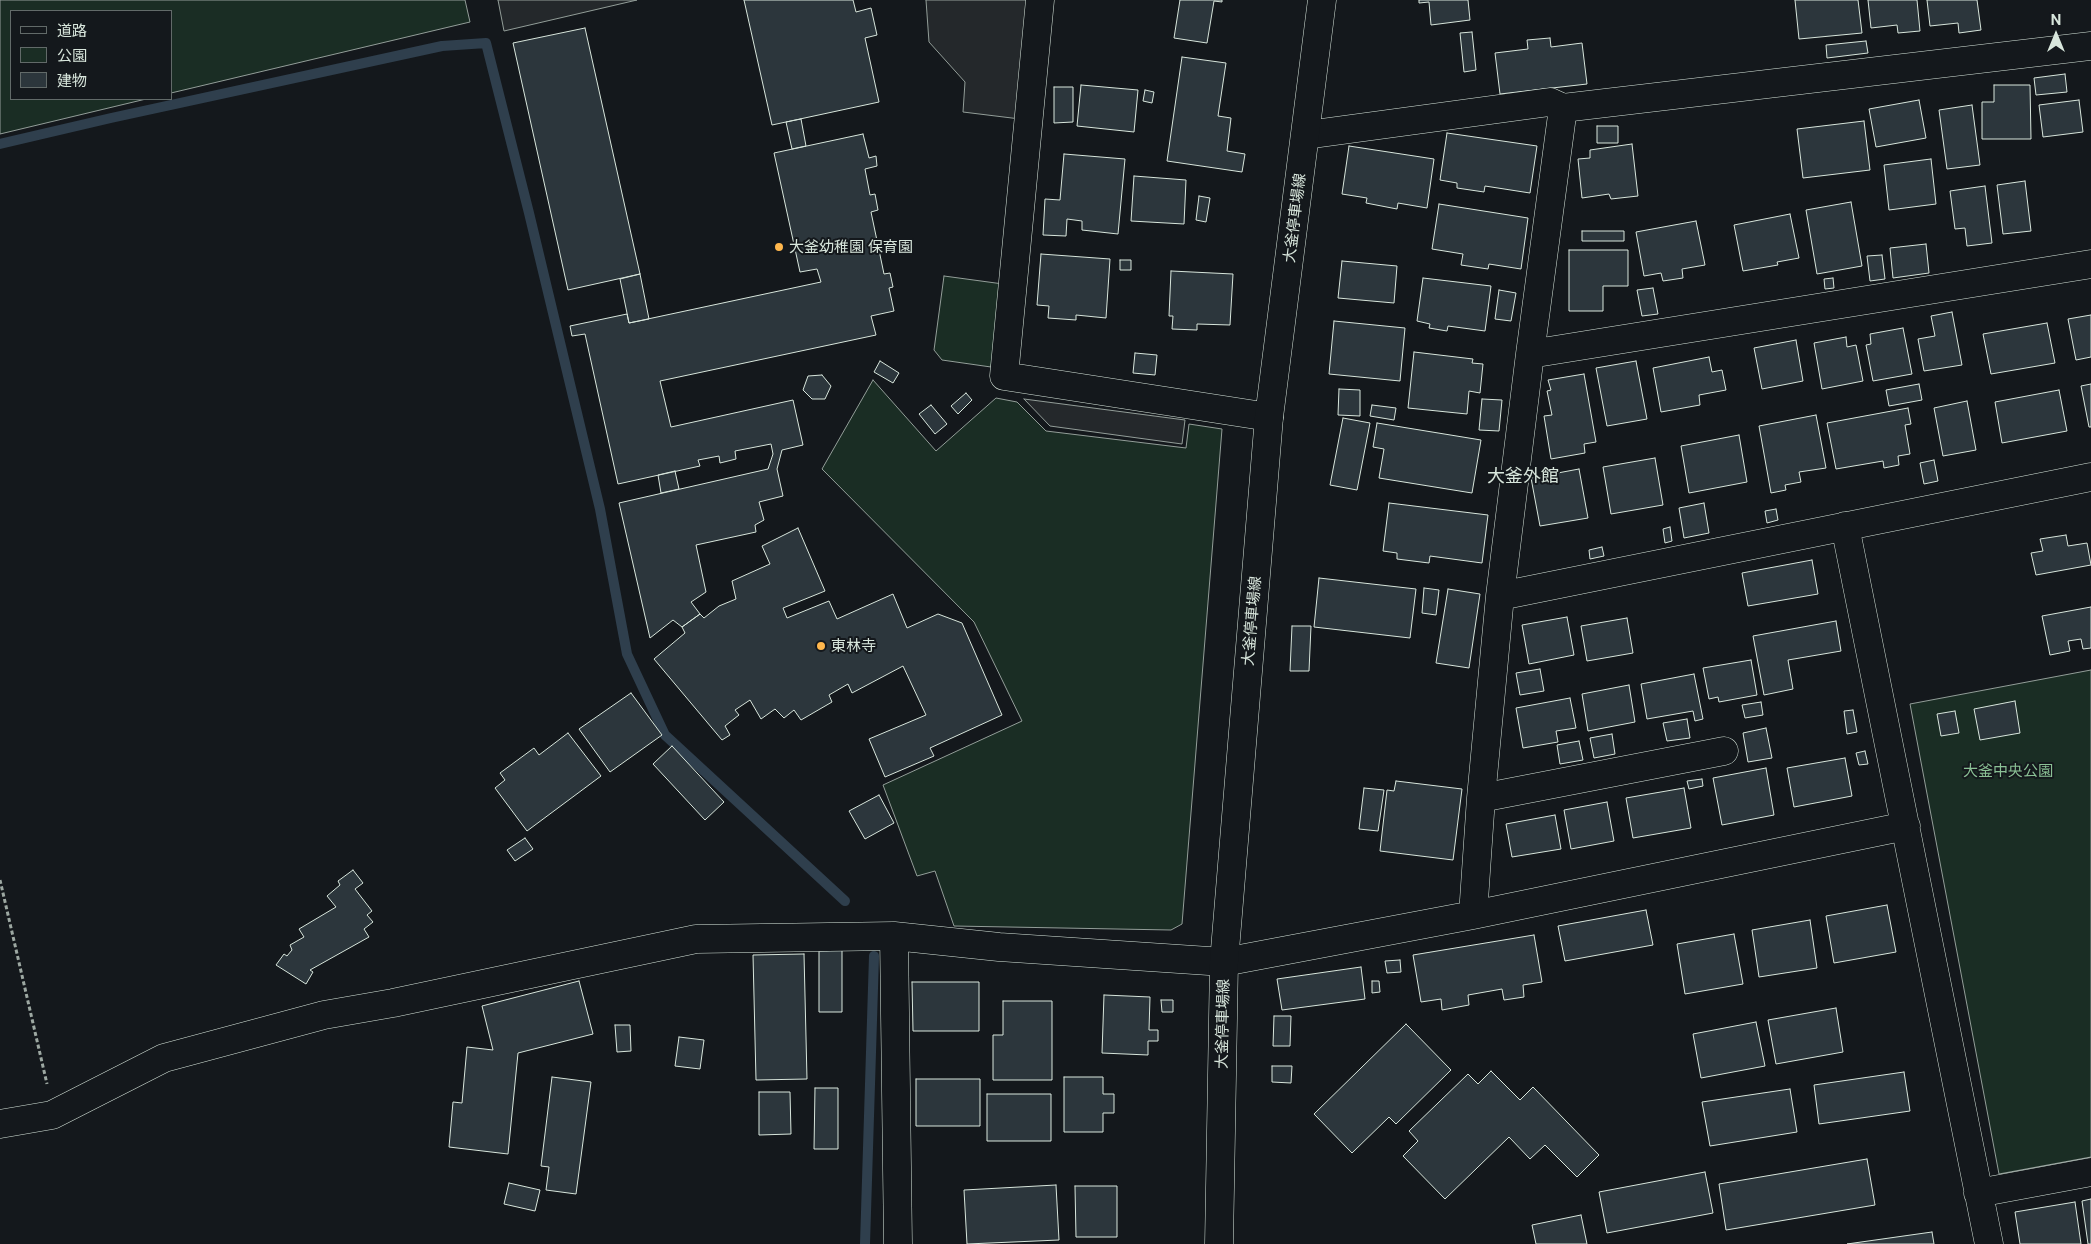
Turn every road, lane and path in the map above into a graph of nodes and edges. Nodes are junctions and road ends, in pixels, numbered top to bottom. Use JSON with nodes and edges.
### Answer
{"nodes":[{"id":1,"x":1040,"y":0,"type":"edge"},
{"id":2,"x":1322,"y":0,"type":"edge"},
{"id":3,"x":2091,"y":46,"type":"edge"},
{"id":4,"x":1563,"y":108,"type":"junction"},
{"id":5,"x":1306,"y":135,"type":"junction"},
{"id":6,"x":2091,"y":264,"type":"edge"},
{"id":7,"x":1530,"y":354,"type":"junction"},
{"id":8,"x":1269,"y":417,"type":"junction"},
{"id":9,"x":2091,"y":477,"type":"edge"},
{"id":10,"x":1845,"y":526,"type":"junction"},
{"id":11,"x":1500,"y":596,"type":"junction"},
{"id":12,"x":1724,"y":751,"type":"dead end"},
{"id":13,"x":1481,"y":798,"type":"junction"},
{"id":14,"x":1906,"y":826,"type":"junction"},
{"id":15,"x":0,"y":880,"type":"edge"},
{"id":16,"x":1473,"y":915,"type":"junction"},
{"id":17,"x":894,"y":936,"type":"junction"},
{"id":18,"x":1224,"y":962,"type":"junction"},
{"id":19,"x":52,"y":1115,"type":"junction"},
{"id":20,"x":0,"y":1124,"type":"edge"},
{"id":21,"x":2091,"y":1172,"type":"edge"},
{"id":22,"x":1978,"y":1193,"type":"junction"},
{"id":23,"x":898,"y":1244,"type":"edge"},
{"id":24,"x":1219,"y":1244,"type":"edge"},
{"id":25,"x":1989,"y":1244,"type":"edge"}],
"edges":[{"from":1,"to":8,"type":"street"},
{"from":2,"to":5,"type":"street","name":"大釜停車場線"},
{"from":3,"to":4,"type":"street"},
{"from":4,"to":5,"type":"street"},
{"from":4,"to":7,"type":"street"},
{"from":5,"to":8,"type":"street","name":"大釜停車場線"},
{"from":6,"to":7,"type":"street"},
{"from":7,"to":11,"type":"street"},
{"from":8,"to":18,"type":"street","name":"大釜停車場線"},
{"from":9,"to":10,"type":"street"},
{"from":10,"to":11,"type":"street"},
{"from":10,"to":14,"type":"street"},
{"from":11,"to":13,"type":"street"},
{"from":12,"to":13,"type":"street"},
{"from":13,"to":16,"type":"street"},
{"from":14,"to":16,"type":"street"},
{"from":14,"to":22,"type":"street"},
{"from":15,"to":19,"type":"path"},
{"from":16,"to":18,"type":"street"},
{"from":17,"to":18,"type":"street"},
{"from":17,"to":19,"type":"street"},
{"from":17,"to":23,"type":"street"},
{"from":18,"to":24,"type":"street","name":"大釜停車場線"},
{"from":19,"to":20,"type":"street"},
{"from":21,"to":22,"type":"street"},
{"from":22,"to":25,"type":"street"}]}
